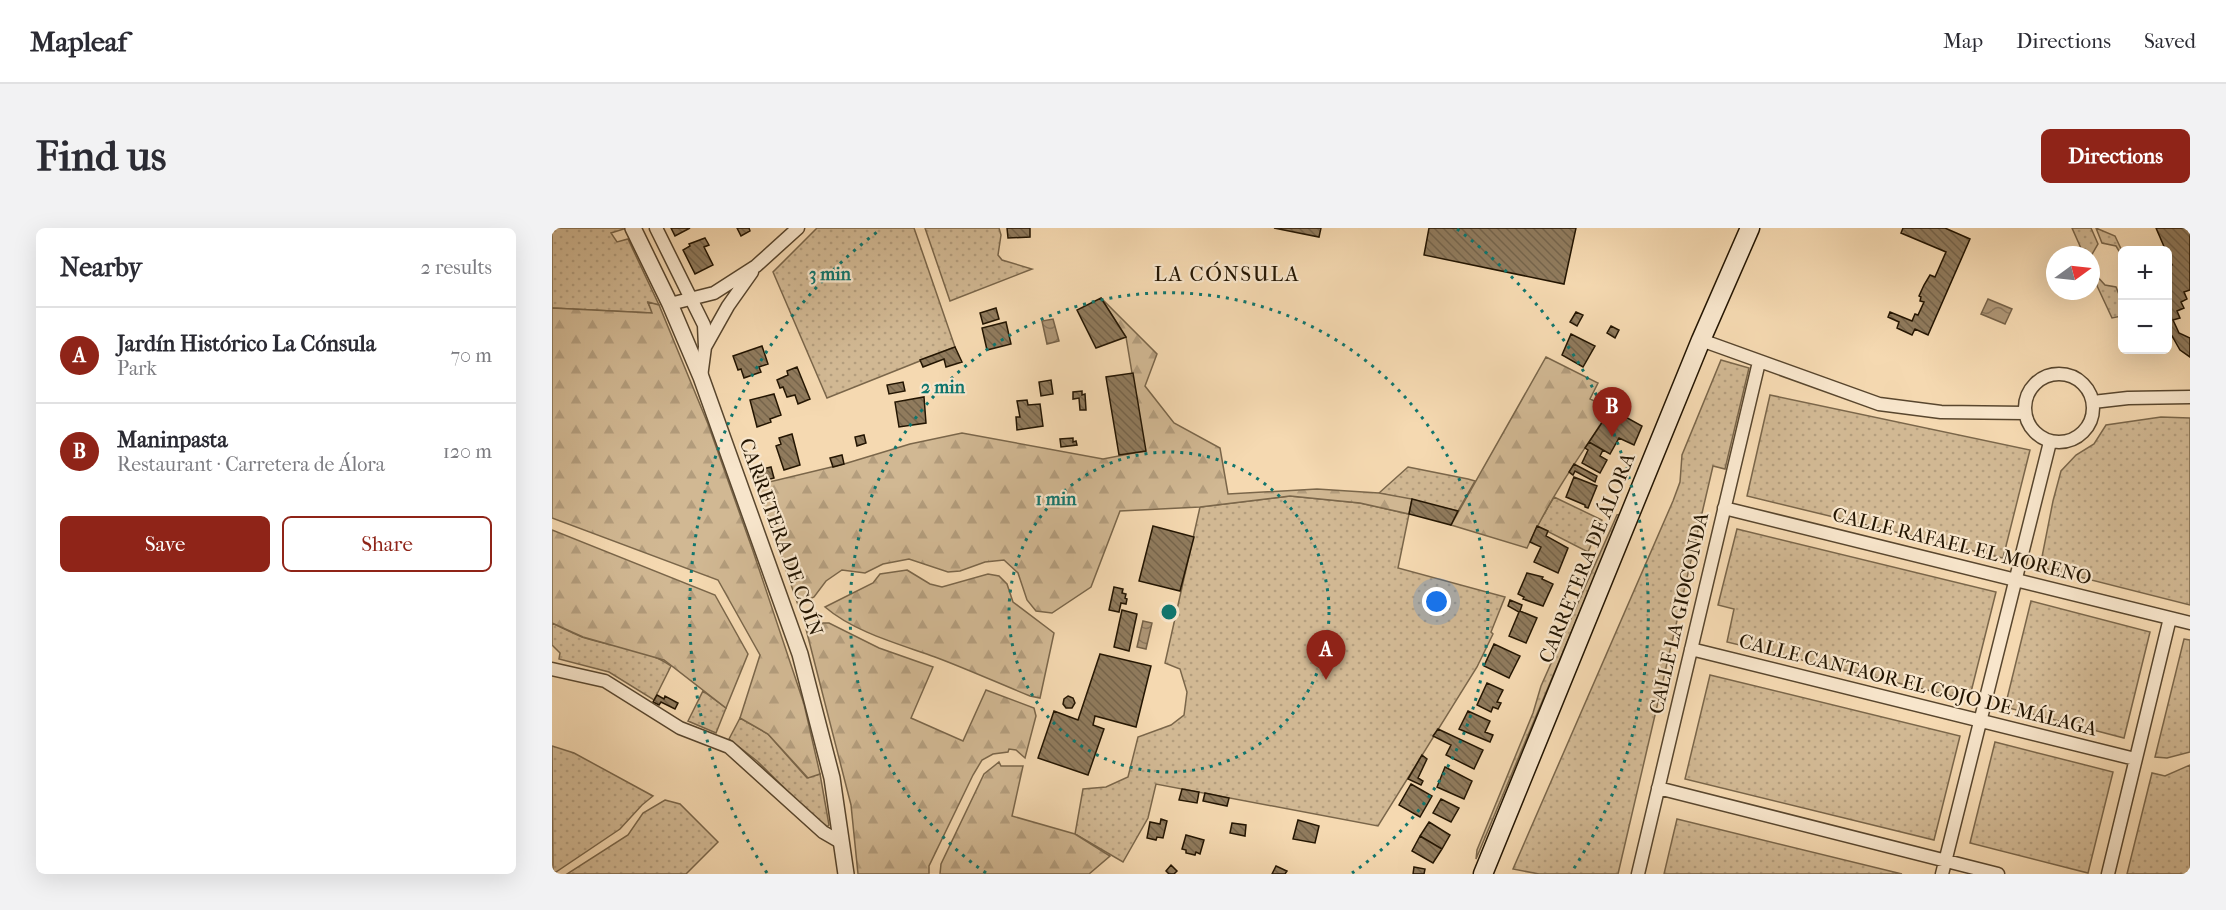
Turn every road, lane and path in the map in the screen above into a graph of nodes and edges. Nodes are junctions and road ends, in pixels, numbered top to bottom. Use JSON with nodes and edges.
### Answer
{"nodes":[{"id":1,"x":633,"y":228,"type":"edge"},
{"id":2,"x":656,"y":228,"type":"edge"},
{"id":3,"x":1750,"y":228,"type":"edge"},
{"id":4,"x":794,"y":230,"type":"edge"},
{"id":5,"x":756,"y":266,"type":"junction"},
{"id":6,"x":691,"y":300,"type":"junction"},
{"id":7,"x":670,"y":304,"type":"junction"},
{"id":8,"x":1701,"y":340,"type":"junction"},
{"id":9,"x":705,"y":347,"type":"junction"},
{"id":10,"x":1759,"y":362,"type":"junction"},
{"id":11,"x":701,"y":376,"type":"junction"},
{"id":12,"x":2190,"y":397,"type":"edge"},
{"id":13,"x":2093,"y":402,"type":"junction"},
{"id":14,"x":2025,"y":413,"type":"junction"},
{"id":15,"x":2050,"y":442,"type":"junction"},
{"id":16,"x":1724,"y":508,"type":"junction"},
{"id":17,"x":2017,"y":580,"type":"junction"},
{"id":18,"x":2170,"y":618,"type":"junction"},
{"id":19,"x":2190,"y":623,"type":"edge"},
{"id":20,"x":1691,"y":649,"type":"junction"},
{"id":21,"x":552,"y":669,"type":"edge"},
{"id":22,"x":1982,"y":721,"type":"junction"},
{"id":23,"x":2135,"y":759,"type":"junction"},
{"id":24,"x":1658,"y":788,"type":"junction"},
{"id":25,"x":842,"y":843,"type":"junction"},
{"id":26,"x":1946,"y":861,"type":"junction"},
{"id":27,"x":846,"y":874,"type":"edge"},
{"id":28,"x":1483,"y":874,"type":"edge"},
{"id":29,"x":1638,"y":874,"type":"edge"},
{"id":30,"x":1942,"y":874,"type":"edge"},
{"id":31,"x":1998,"y":874,"type":"edge"},
{"id":32,"x":2108,"y":874,"type":"edge"}],
"edges":[{"from":1,"to":7,"type":"street","name":"CARRETERA DE COÍN"},
{"from":2,"to":6,"type":"street"},
{"from":3,"to":8,"type":"main road","name":"CARRETERA DE ÁLORA"},
{"from":4,"to":5,"type":"street"},
{"from":5,"to":6,"type":"street"},
{"from":5,"to":9,"type":"street"},
{"from":6,"to":7,"type":"street"},
{"from":6,"to":9,"type":"street"},
{"from":7,"to":11,"type":"street","name":"CARRETERA DE COÍN"},
{"from":8,"to":10,"type":"street"},
{"from":8,"to":28,"type":"main road","name":"CARRETERA DE ÁLORA"},
{"from":9,"to":11,"type":"street"},
{"from":10,"to":14,"type":"street"},
{"from":10,"to":16,"type":"street","name":"CALLE LA GIOCONDA"},
{"from":11,"to":25,"type":"street","name":"CARRETERA DE COÍN"},
{"from":12,"to":13,"type":"street"},
{"from":13,"to":14,"type":"street"},
{"from":13,"to":15,"type":"street"},
{"from":14,"to":15,"type":"street"},
{"from":15,"to":17,"type":"street"},
{"from":16,"to":17,"type":"street","name":"CALLE RAFAEL EL MORENO"},
{"from":16,"to":20,"type":"street","name":"CALLE LA GIOCONDA"},
{"from":17,"to":18,"type":"street","name":"CALLE RAFAEL EL MORENO"},
{"from":17,"to":22,"type":"street"},
{"from":18,"to":19,"type":"street","name":"CALLE RAFAEL EL MORENO"},
{"from":18,"to":23,"type":"street"},
{"from":20,"to":22,"type":"street","name":"CALLE CANTAOR EL COJO DE MÁLAGA"},
{"from":20,"to":24,"type":"street","name":"CALLE LA GIOCONDA"},
{"from":21,"to":25,"type":"street"},
{"from":22,"to":23,"type":"street","name":"CALLE CANTAOR EL COJO DE MÁLAGA"},
{"from":22,"to":26,"type":"street"},
{"from":23,"to":32,"type":"street"},
{"from":24,"to":26,"type":"street"},
{"from":24,"to":29,"type":"street","name":"CALLE LA GIOCONDA"},
{"from":25,"to":27,"type":"street","name":"CARRETERA DE COÍN"},
{"from":26,"to":30,"type":"street"},
{"from":26,"to":31,"type":"street"}]}
